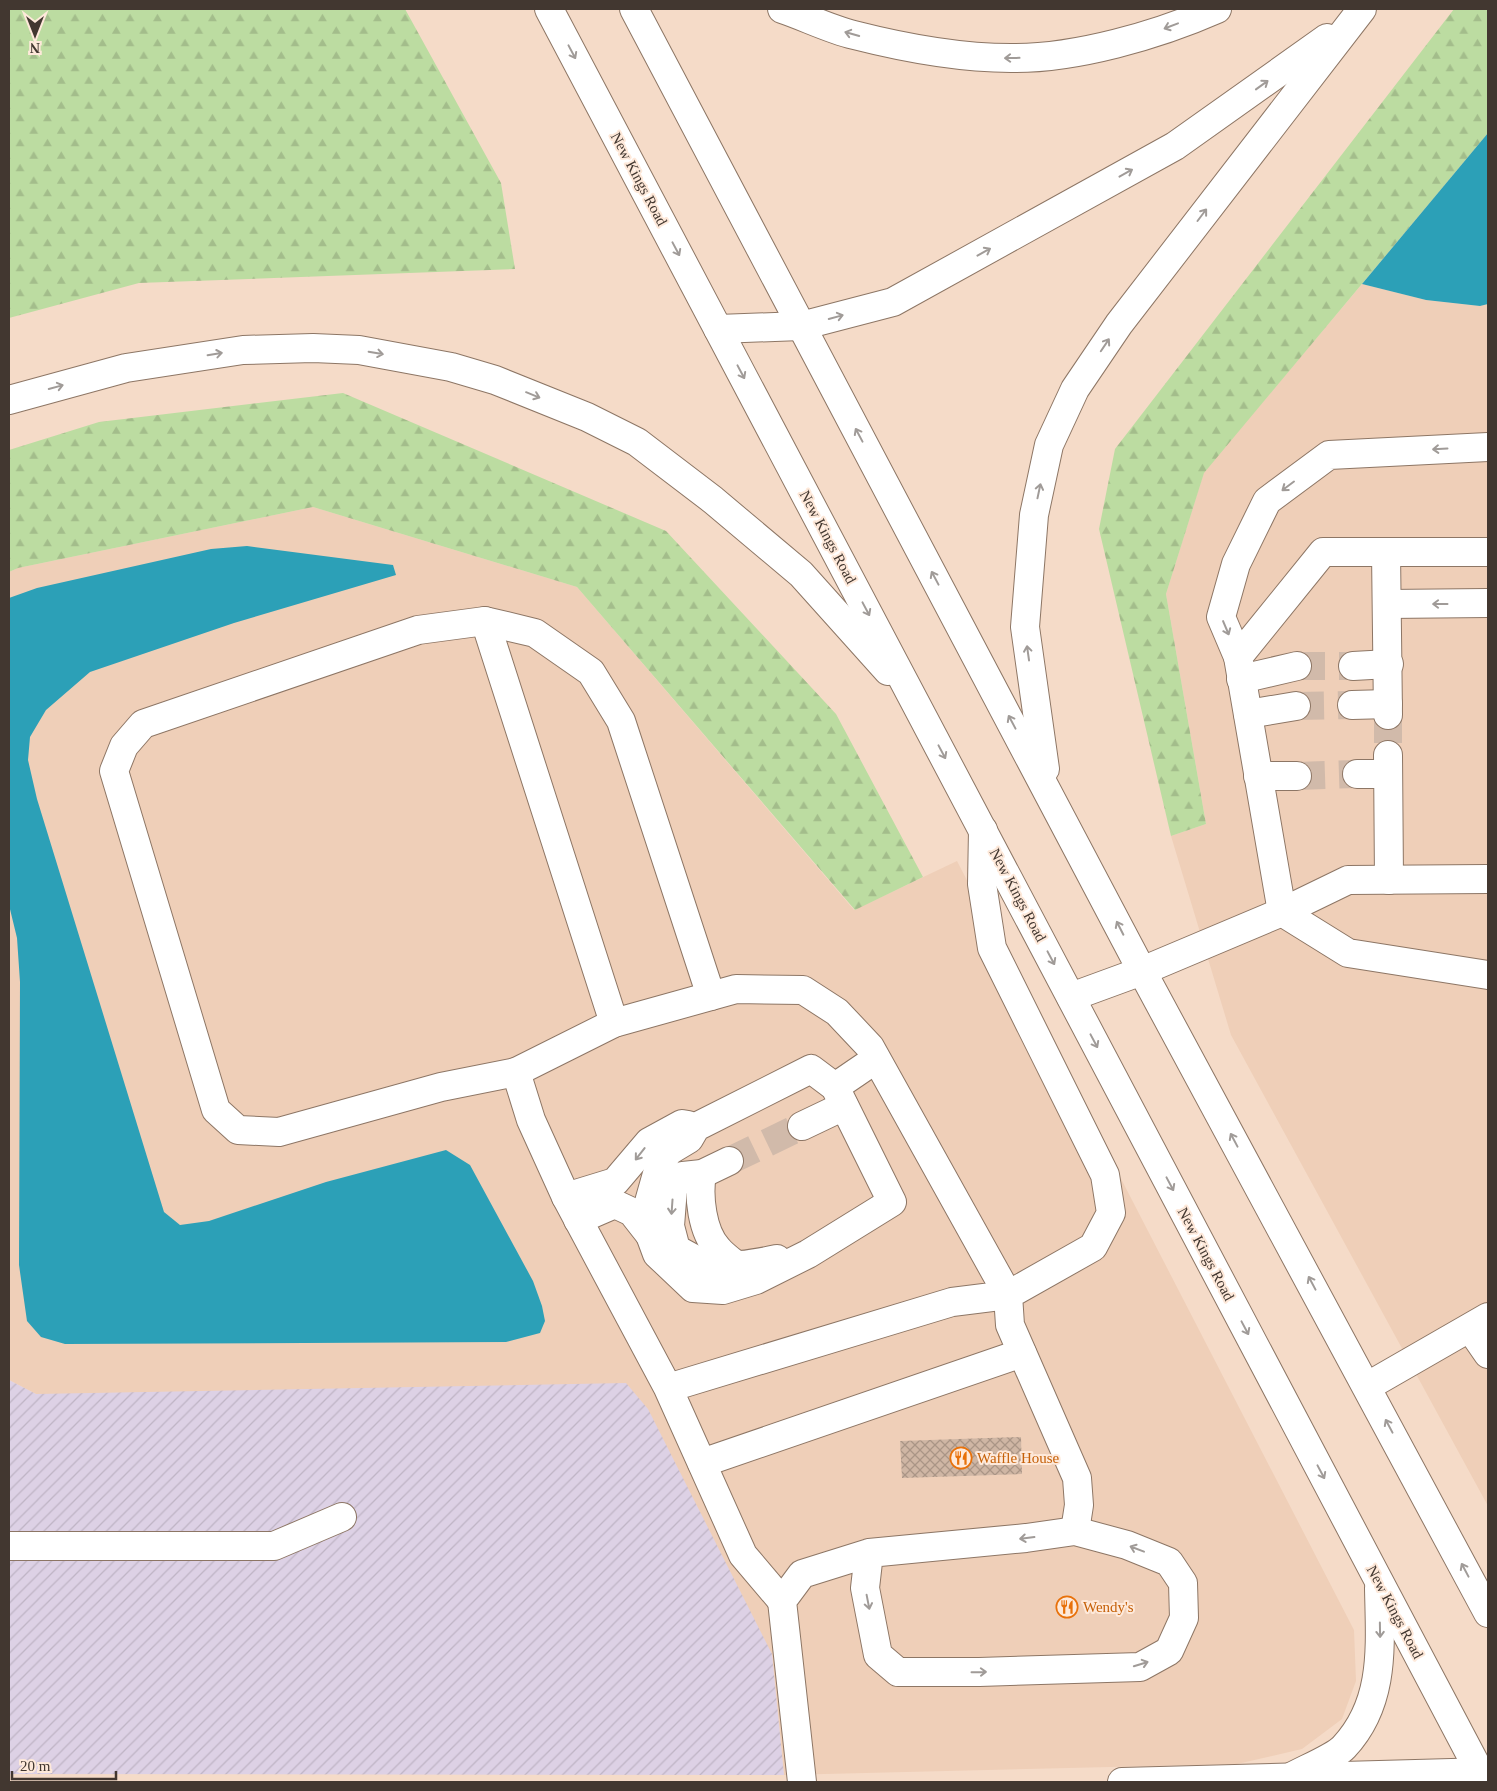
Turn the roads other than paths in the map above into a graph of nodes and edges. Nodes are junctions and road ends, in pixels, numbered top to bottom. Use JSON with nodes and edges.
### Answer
{"nodes":[{"id":1,"x":549,"y":9,"type":"edge"},
{"id":2,"x":634,"y":9,"type":"edge"},
{"id":3,"x":782,"y":9,"type":"edge"},
{"id":4,"x":1217,"y":9,"type":"edge"},
{"id":5,"x":1356,"y":15,"type":"edge"},
{"id":6,"x":801,"y":326,"type":"junction"},
{"id":7,"x":718,"y":329,"type":"junction"},
{"id":8,"x":9,"y":400,"type":"edge"},
{"id":9,"x":1488,"y":447,"type":"edge"},
{"id":10,"x":1386,"y":552,"type":"junction"},
{"id":11,"x":1488,"y":552,"type":"edge"},
{"id":12,"x":1488,"y":603,"type":"edge"},
{"id":13,"x":1387,"y":604,"type":"junction"},
{"id":14,"x":485,"y":622,"type":"junction"},
{"id":15,"x":1389,"y":664,"type":"junction"},
{"id":16,"x":1297,"y":666,"type":"tunnel mouth"},
{"id":17,"x":1353,"y":666,"type":"tunnel mouth"},
{"id":18,"x":1240,"y":668,"type":"junction"},
{"id":19,"x":916,"y":702,"type":"junction"},
{"id":20,"x":1352,"y":705,"type":"tunnel mouth"},
{"id":21,"x":1296,"y":706,"type":"tunnel mouth"},
{"id":22,"x":1248,"y":714,"type":"junction"},
{"id":23,"x":1357,"y":774,"type":"tunnel mouth"},
{"id":24,"x":1258,"y":776,"type":"junction"},
{"id":25,"x":1296,"y":776,"type":"tunnel mouth"},
{"id":26,"x":1047,"y":788,"type":"junction"},
{"id":27,"x":983,"y":830,"type":"junction"},
{"id":28,"x":1488,"y":879,"type":"edge"},
{"id":29,"x":1389,"y":880,"type":"junction"},
{"id":30,"x":1282,"y":912,"type":"junction"},
{"id":31,"x":1142,"y":971,"type":"junction"},
{"id":32,"x":1488,"y":975,"type":"edge"},
{"id":33,"x":712,"y":996,"type":"junction"},
{"id":34,"x":1071,"y":997,"type":"junction"},
{"id":35,"x":614,"y":1023,"type":"junction"},
{"id":36,"x":876,"y":1059,"type":"junction"},
{"id":37,"x":516,"y":1072,"type":"junction"},
{"id":38,"x":839,"y":1097,"type":"junction"},
{"id":39,"x":802,"y":1126,"type":"tunnel mouth"},
{"id":40,"x":696,"y":1127,"type":"junction"},
{"id":41,"x":728,"y":1161,"type":"tunnel mouth"},
{"id":42,"x":702,"y":1174,"type":"junction"},
{"id":43,"x":572,"y":1209,"type":"junction"},
{"id":44,"x":650,"y":1235,"type":"junction"},
{"id":45,"x":808,"y":1254,"type":"junction"},
{"id":46,"x":736,"y":1265,"type":"junction"},
{"id":47,"x":1008,"y":1295,"type":"junction"},
{"id":48,"x":1479,"y":1322,"type":"edge"},
{"id":49,"x":1022,"y":1353,"type":"junction"},
{"id":50,"x":1488,"y":1354,"type":"edge"},
{"id":51,"x":1368,"y":1386,"type":"junction"},
{"id":52,"x":668,"y":1388,"type":"junction"},
{"id":53,"x":702,"y":1463,"type":"junction"},
{"id":54,"x":342,"y":1517,"type":"dead end"},
{"id":55,"x":1075,"y":1531,"type":"junction"},
{"id":56,"x":9,"y":1546,"type":"edge"},
{"id":57,"x":869,"y":1553,"type":"junction"},
{"id":58,"x":1379,"y":1581,"type":"junction"},
{"id":59,"x":782,"y":1601,"type":"junction"},
{"id":60,"x":1488,"y":1612,"type":"edge"},
{"id":61,"x":1484,"y":1775,"type":"edge"},
{"id":62,"x":1290,"y":1778,"type":"junction"},
{"id":63,"x":1344,"y":1779,"type":"edge"},
{"id":64,"x":802,"y":1782,"type":"edge"},
{"id":65,"x":1122,"y":1782,"type":"edge"}],
"edges":[{"from":1,"to":7,"type":"main road","name":"New Kings Road","one_way":true},
{"from":2,"to":6,"type":"main road"},
{"from":4,"to":3,"type":"main road","one_way":true},
{"from":6,"to":5,"type":"main road","one_way":true},
{"from":26,"to":5,"type":"main road","one_way":true},
{"from":6,"to":7,"type":"main road"},
{"from":26,"to":6,"type":"main road","one_way":true},
{"from":7,"to":19,"type":"main road","name":"New Kings Road","one_way":true},
{"from":8,"to":19,"type":"main road","one_way":true},
{"from":9,"to":18,"type":"main road","one_way":true},
{"from":10,"to":11,"type":"main road"},
{"from":10,"to":13,"type":"main road"},
{"from":10,"to":18,"type":"main road"},
{"from":12,"to":13,"type":"main road","one_way":true},
{"from":13,"to":15,"type":"main road"},
{"from":14,"to":33,"type":"main road"},
{"from":14,"to":35,"type":"main road"},
{"from":14,"to":37,"type":"main road"},
{"from":15,"to":17,"type":"main road"},
{"from":15,"to":20,"type":"main road"},
{"from":16,"to":18,"type":"main road"},
{"from":18,"to":22,"type":"main road"},
{"from":19,"to":27,"type":"main road","name":"New Kings Road","one_way":true},
{"from":21,"to":22,"type":"main road"},
{"from":22,"to":24,"type":"main road"},
{"from":23,"to":29,"type":"main road"},
{"from":24,"to":25,"type":"main road"},
{"from":24,"to":30,"type":"main road"},
{"from":31,"to":26,"type":"main road","one_way":true},
{"from":27,"to":34,"type":"main road","name":"New Kings Road","one_way":true},
{"from":27,"to":47,"type":"main road"},
{"from":28,"to":29,"type":"main road"},
{"from":29,"to":30,"type":"main road"},
{"from":30,"to":31,"type":"main road"},
{"from":30,"to":32,"type":"main road"},
{"from":31,"to":34,"type":"main road"},
{"from":51,"to":31,"type":"main road","one_way":true},
{"from":33,"to":35,"type":"main road"},
{"from":33,"to":36,"type":"main road"},
{"from":34,"to":58,"type":"main road","name":"New Kings Road","one_way":true},
{"from":35,"to":37,"type":"main road"},
{"from":36,"to":38,"type":"main road"},
{"from":36,"to":47,"type":"main road"},
{"from":37,"to":43,"type":"main road"},
{"from":38,"to":39,"type":"main road"},
{"from":38,"to":40,"type":"main road"},
{"from":38,"to":45,"type":"main road"},
{"from":40,"to":43,"type":"main road","one_way":true},
{"from":40,"to":44,"type":"main road"},
{"from":41,"to":42,"type":"main road"},
{"from":42,"to":46,"type":"main road"},
{"from":42,"to":46,"type":"main road","one_way":true},
{"from":43,"to":44,"type":"main road"},
{"from":43,"to":52,"type":"main road"},
{"from":44,"to":45,"type":"main road"},
{"from":45,"to":46,"type":"main road"},
{"from":47,"to":49,"type":"main road"},
{"from":47,"to":52,"type":"main road"},
{"from":48,"to":50,"type":"main road"},
{"from":48,"to":51,"type":"main road"},
{"from":49,"to":53,"type":"main road"},
{"from":49,"to":55,"type":"main road"},
{"from":60,"to":51,"type":"main road","one_way":true},
{"from":52,"to":53,"type":"main road"},
{"from":53,"to":59,"type":"main road"},
{"from":54,"to":56,"type":"main road"},
{"from":55,"to":57,"type":"main road","one_way":true},
{"from":57,"to":55,"type":"main road","one_way":true},
{"from":57,"to":59,"type":"main road"},
{"from":58,"to":61,"type":"main road","name":"New Kings Road"},
{"from":58,"to":62,"type":"main road","one_way":true},
{"from":59,"to":64,"type":"main road"},
{"from":61,"to":63,"type":"main road"},
{"from":62,"to":63,"type":"main road"},
{"from":62,"to":65,"type":"main road"}]}
